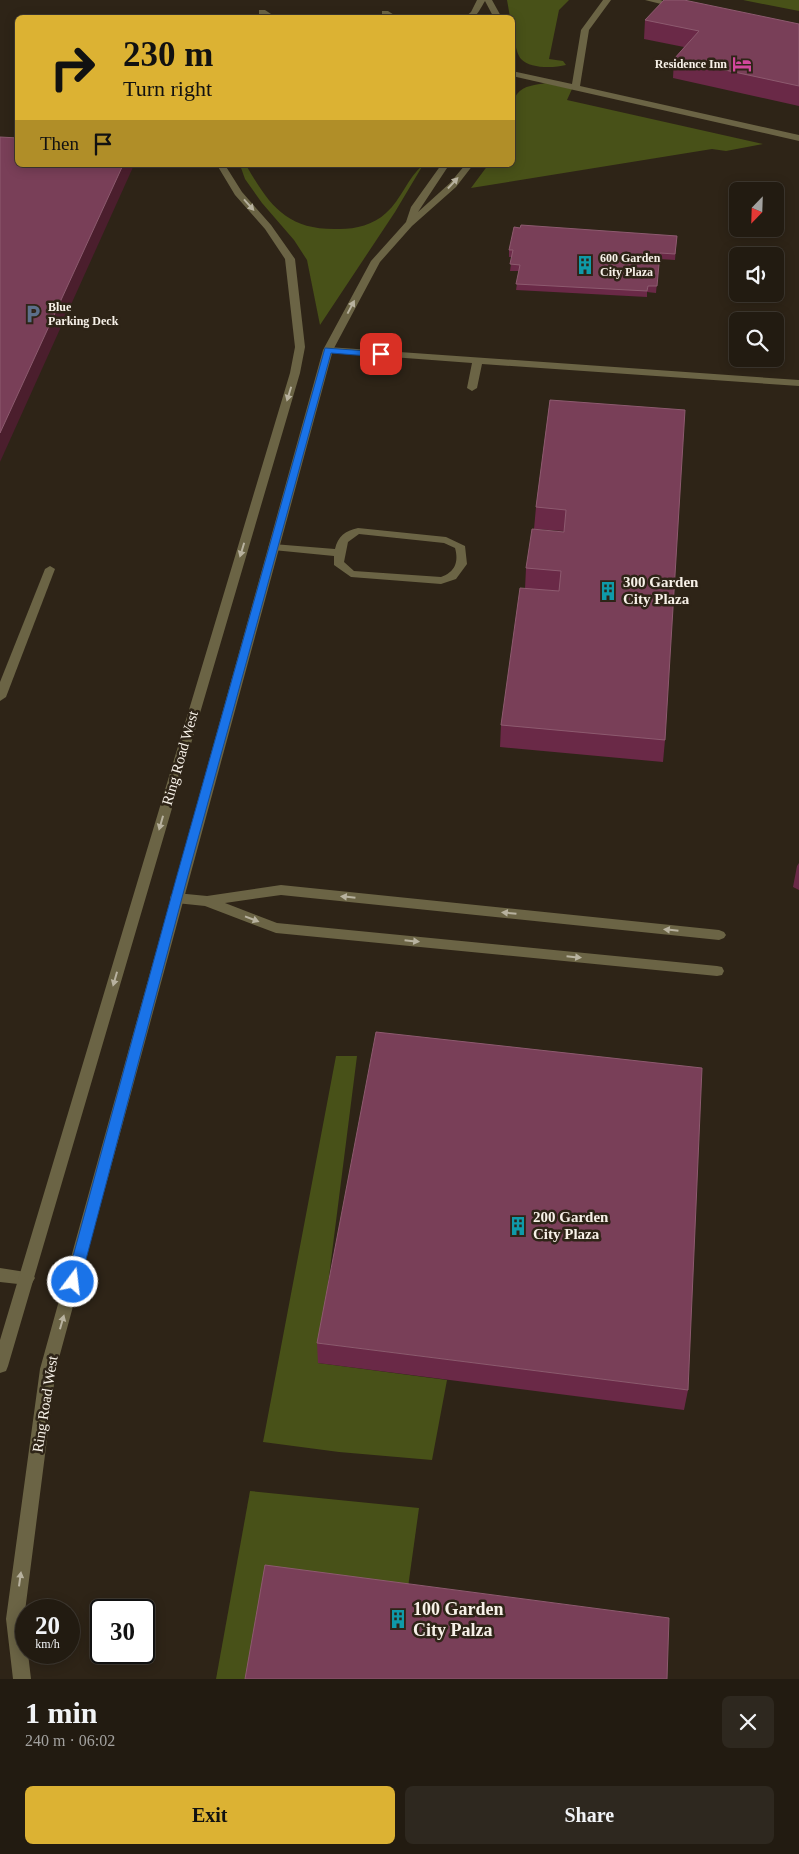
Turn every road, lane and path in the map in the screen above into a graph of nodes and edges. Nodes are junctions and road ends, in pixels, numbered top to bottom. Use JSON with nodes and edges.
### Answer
{"nodes":[{"id":1,"x":481,"y":0,"type":"edge"},
{"id":2,"x":488,"y":0,"type":"edge"},
{"id":3,"x":607,"y":0,"type":"edge"},
{"id":4,"x":649,"y":0,"type":"edge"},
{"id":5,"x":686,"y":8,"type":"edge"},
{"id":6,"x":385,"y":13,"type":"dead end"},
{"id":7,"x":389,"y":15,"type":"edge"},
{"id":8,"x":472,"y":15,"type":"edge"},
{"id":9,"x":496,"y":15,"type":"edge"},
{"id":10,"x":515,"y":74,"type":"edge"},
{"id":11,"x":576,"y":87,"type":"junction"},
{"id":12,"x":799,"y":138,"type":"edge"},
{"id":13,"x":223,"y":167,"type":"edge"},
{"id":14,"x":444,"y":167,"type":"edge"},
{"id":15,"x":467,"y":167,"type":"edge"},
{"id":16,"x":409,"y":224,"type":"junction"},
{"id":17,"x":328,"y":350,"type":"junction"},
{"id":18,"x":478,"y":362,"type":"junction"},
{"id":19,"x":799,"y":383,"type":"edge"},
{"id":20,"x":472,"y":388,"type":"dead end"},
{"id":21,"x":273,"y":547,"type":"junction"},
{"id":22,"x":340,"y":553,"type":"junction"},
{"id":23,"x":50,"y":569,"type":"dead end"},
{"id":24,"x":0,"y":697,"type":"edge"},
{"id":25,"x":176,"y":898,"type":"junction"},
{"id":26,"x":206,"y":902,"type":"junction"},
{"id":27,"x":719,"y":935,"type":"dead end"},
{"id":28,"x":717,"y":972,"type":"dead end"},
{"id":29,"x":0,"y":1275,"type":"edge"},
{"id":30,"x":27,"y":1278,"type":"junction"},
{"id":31,"x":0,"y":1366,"type":"edge"},
{"id":32,"x":22,"y":1679,"type":"edge"}],
"edges":[{"from":1,"to":8,"type":"street"},
{"from":2,"to":9,"type":"street"},
{"from":3,"to":11,"type":"street"},
{"from":4,"to":5,"type":"street"},
{"from":6,"to":7,"type":"street"},
{"from":10,"to":11,"type":"street"},
{"from":11,"to":12,"type":"street"},
{"from":13,"to":30,"type":"street","name":"Ring Road West","one_way":true},
{"from":14,"to":16,"type":"street"},
{"from":16,"to":15,"type":"street","name":"Ring Road West","one_way":true},
{"from":17,"to":16,"type":"street","name":"Ring Road West","one_way":true},
{"from":17,"to":18,"type":"street"},
{"from":17,"to":21,"type":"street","name":"Ring Road West"},
{"from":18,"to":19,"type":"street"},
{"from":18,"to":20,"type":"street"},
{"from":21,"to":22,"type":"street"},
{"from":21,"to":25,"type":"street","name":"Ring Road West"},
{"from":22,"to":22,"type":"street"},
{"from":23,"to":24,"type":"street"},
{"from":25,"to":26,"type":"street"},
{"from":32,"to":25,"type":"street","name":"Ring Road West","one_way":true},
{"from":27,"to":26,"type":"street","one_way":true},
{"from":26,"to":28,"type":"street","one_way":true},
{"from":29,"to":30,"type":"street"},
{"from":30,"to":31,"type":"street","name":"Ring Road West"}]}
